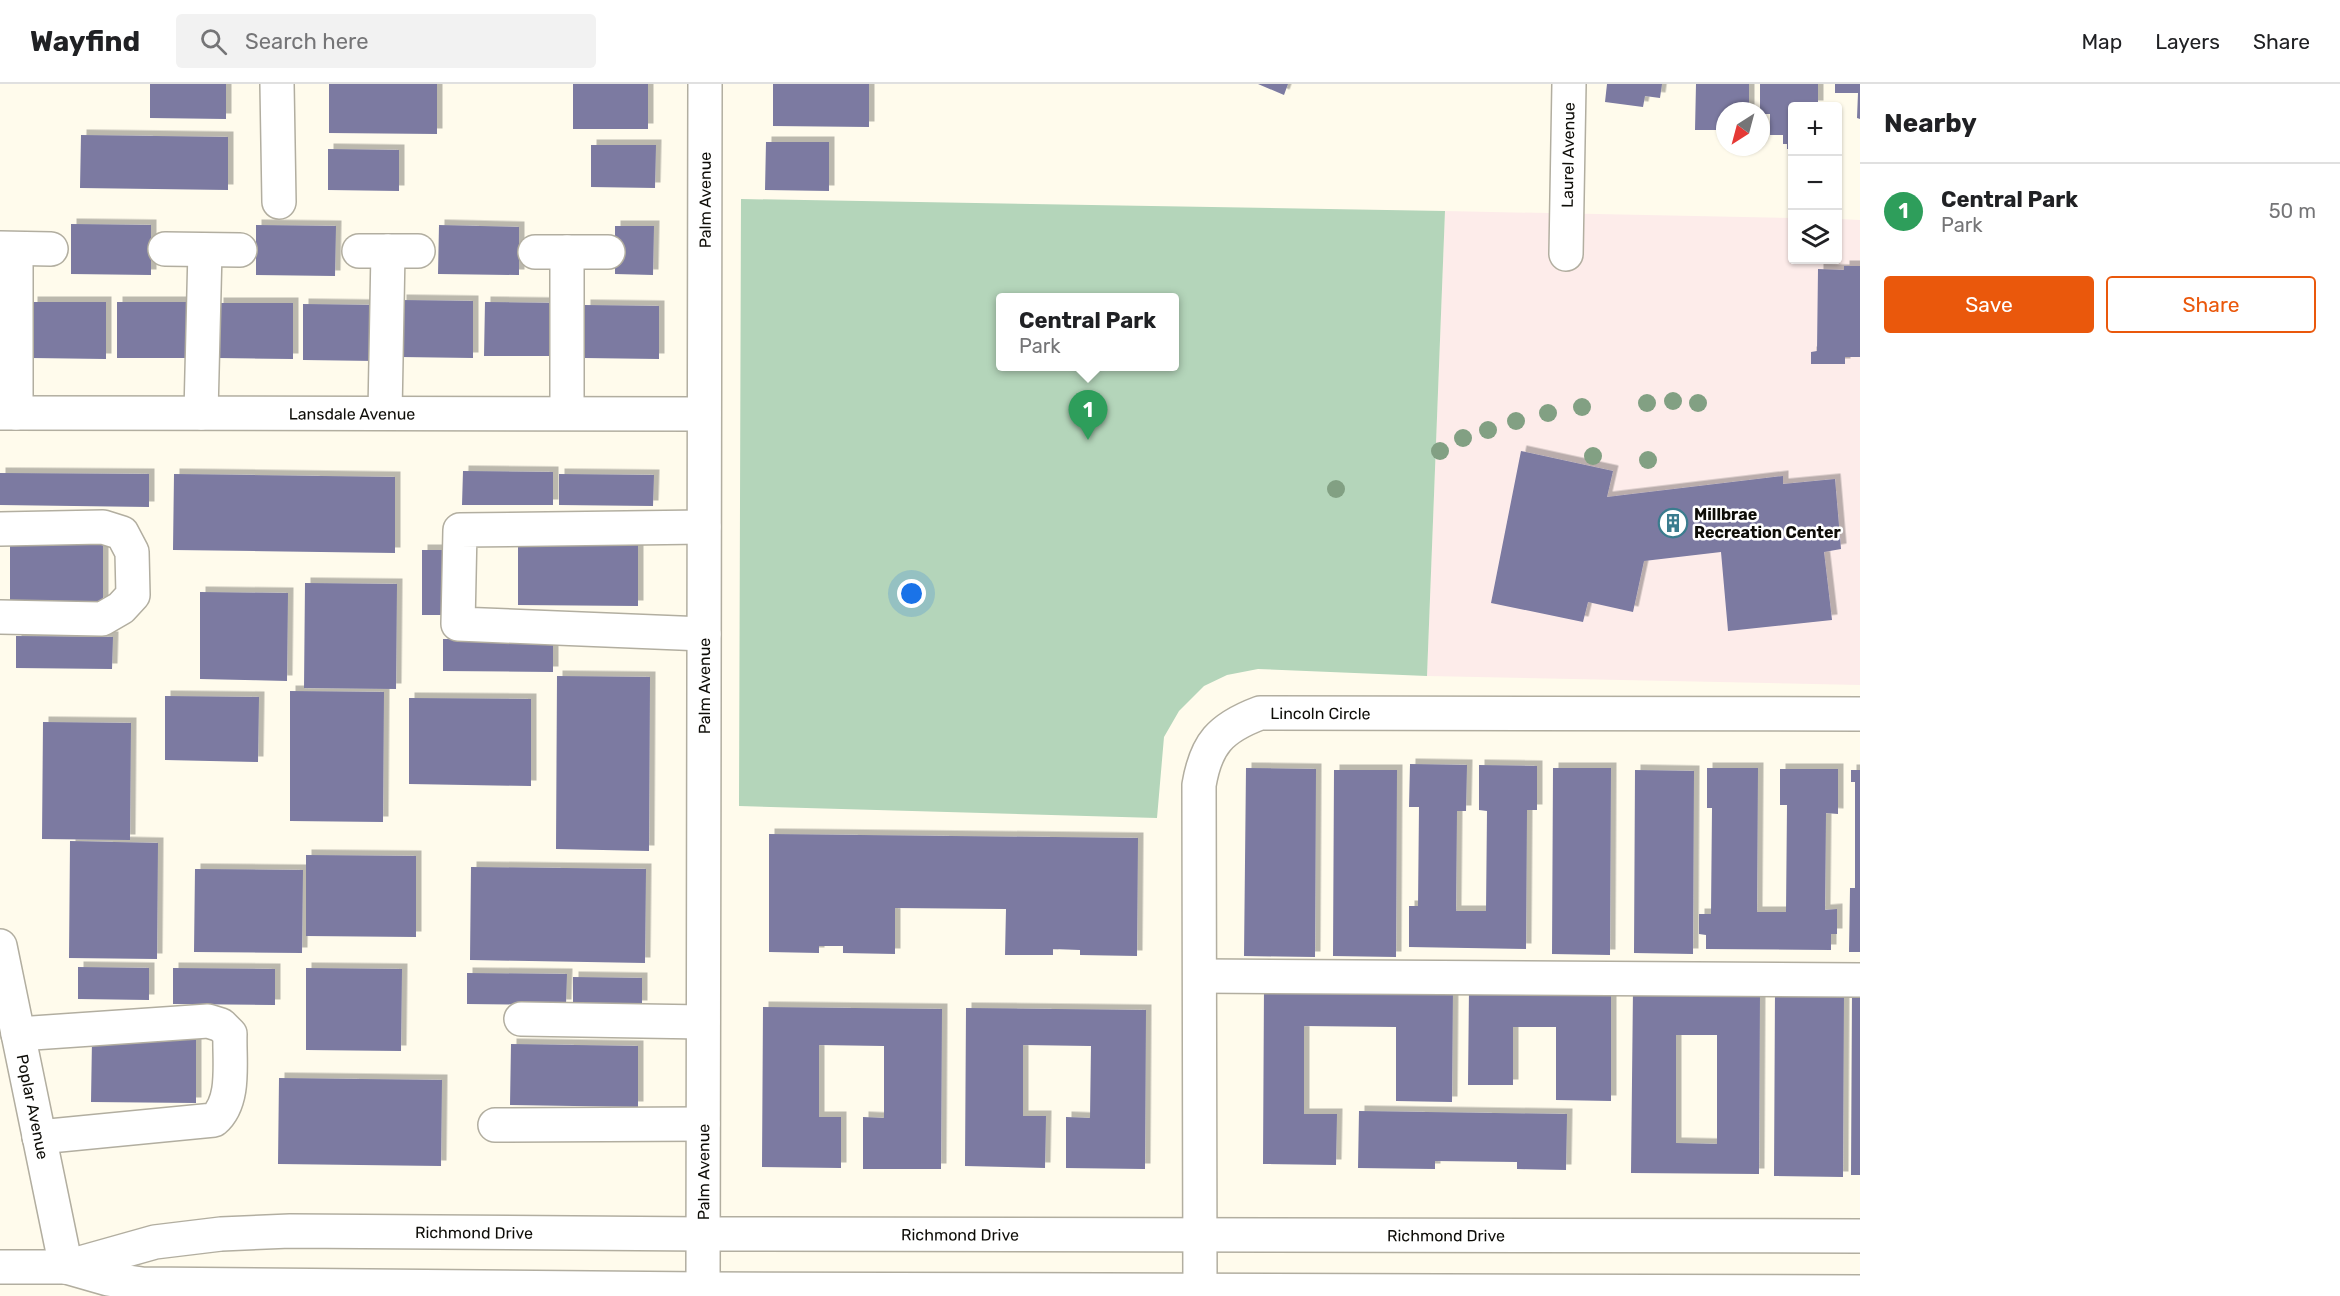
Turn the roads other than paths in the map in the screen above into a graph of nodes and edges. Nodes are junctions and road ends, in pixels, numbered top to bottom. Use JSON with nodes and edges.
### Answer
{"nodes":[{"id":1,"x":277,"y":84,"type":"edge"},
{"id":2,"x":705,"y":84,"type":"edge"},
{"id":3,"x":1569,"y":84,"type":"edge"},
{"id":4,"x":279,"y":202,"type":"dead end"},
{"id":5,"x":1566,"y":240,"type":"dead end"},
{"id":6,"x":8,"y":248,"type":"edge"},
{"id":7,"x":51,"y":249,"type":"dead end"},
{"id":8,"x":165,"y":249,"type":"dead end"},
{"id":9,"x":205,"y":250,"type":"junction"},
{"id":10,"x":240,"y":250,"type":"dead end"},
{"id":11,"x":389,"y":251,"type":"dead end"},
{"id":12,"x":535,"y":252,"type":"dead end"},
{"id":13,"x":567,"y":252,"type":"junction"},
{"id":14,"x":608,"y":252,"type":"dead end"},
{"id":15,"x":201,"y":413,"type":"junction"},
{"id":16,"x":385,"y":413,"type":"junction"},
{"id":17,"x":567,"y":413,"type":"junction"},
{"id":18,"x":8,"y":414,"type":"edge"},
{"id":19,"x":704,"y":414,"type":"junction"},
{"id":20,"x":704,"y":527,"type":"junction"},
{"id":21,"x":0,"y":529,"type":"edge"},
{"id":22,"x":0,"y":617,"type":"edge"},
{"id":23,"x":704,"y":634,"type":"junction"},
{"id":24,"x":1860,"y":714,"type":"edge"},
{"id":25,"x":0,"y":946,"type":"edge"},
{"id":26,"x":1200,"y":976,"type":"junction"},
{"id":27,"x":1860,"y":980,"type":"edge"},
{"id":28,"x":521,"y":1019,"type":"dead end"},
{"id":29,"x":703,"y":1022,"type":"junction"},
{"id":30,"x":18,"y":1034,"type":"junction"},
{"id":31,"x":703,"y":1124,"type":"junction"},
{"id":32,"x":495,"y":1125,"type":"dead end"},
{"id":33,"x":39,"y":1137,"type":"junction"},
{"id":34,"x":704,"y":1234,"type":"junction"},
{"id":35,"x":1200,"y":1235,"type":"junction"},
{"id":36,"x":1860,"y":1236,"type":"edge"},
{"id":37,"x":0,"y":1267,"type":"edge"},
{"id":38,"x":66,"y":1267,"type":"junction"},
{"id":39,"x":702,"y":1289,"type":"junction"},
{"id":40,"x":1860,"y":1292,"type":"edge"},
{"id":41,"x":1200,"y":1293,"type":"edge"}],
"edges":[{"from":1,"to":4,"type":"street"},
{"from":2,"to":19,"type":"street","name":"Palm Avenue"},
{"from":3,"to":5,"type":"street","name":"Laurel Avenue"},
{"from":6,"to":7,"type":"street"},
{"from":6,"to":18,"type":"street"},
{"from":8,"to":9,"type":"street"},
{"from":9,"to":10,"type":"street"},
{"from":9,"to":15,"type":"street"},
{"from":11,"to":16,"type":"street"},
{"from":12,"to":13,"type":"street"},
{"from":13,"to":14,"type":"street"},
{"from":13,"to":17,"type":"street"},
{"from":15,"to":16,"type":"street","name":"Lansdale Avenue"},
{"from":15,"to":18,"type":"street","name":"Lansdale Avenue"},
{"from":16,"to":17,"type":"street","name":"Lansdale Avenue"},
{"from":17,"to":19,"type":"street","name":"Lansdale Avenue"},
{"from":19,"to":20,"type":"street","name":"Palm Avenue"},
{"from":20,"to":23,"type":"street","name":"Palm Avenue"},
{"from":20,"to":23,"type":"street"},
{"from":21,"to":22,"type":"street"},
{"from":23,"to":29,"type":"street","name":"Palm Avenue"},
{"from":24,"to":26,"type":"street","name":"Lincoln Circle"},
{"from":25,"to":30,"type":"street","name":"Poplar Avenue"},
{"from":26,"to":27,"type":"street"},
{"from":26,"to":35,"type":"street","name":"Lincoln Circle"},
{"from":28,"to":29,"type":"street"},
{"from":29,"to":31,"type":"street","name":"Palm Avenue"},
{"from":30,"to":33,"type":"street","name":"Poplar Avenue"},
{"from":30,"to":33,"type":"street"},
{"from":31,"to":32,"type":"street"},
{"from":31,"to":34,"type":"street","name":"Palm Avenue"},
{"from":33,"to":38,"type":"street","name":"Poplar Avenue"},
{"from":34,"to":35,"type":"street","name":"Richmond Drive"},
{"from":34,"to":38,"type":"street","name":"Richmond Drive"},
{"from":34,"to":39,"type":"street","name":"Palm Avenue"},
{"from":35,"to":36,"type":"street","name":"Richmond Drive"},
{"from":35,"to":41,"type":"street"},
{"from":37,"to":38,"type":"street","name":"Richmond Drive"},
{"from":38,"to":39,"type":"street","name":"Richmond Drive"},
{"from":39,"to":41,"type":"street","name":"Richmond Drive"},
{"from":40,"to":41,"type":"street","name":"Richmond Drive"}]}
